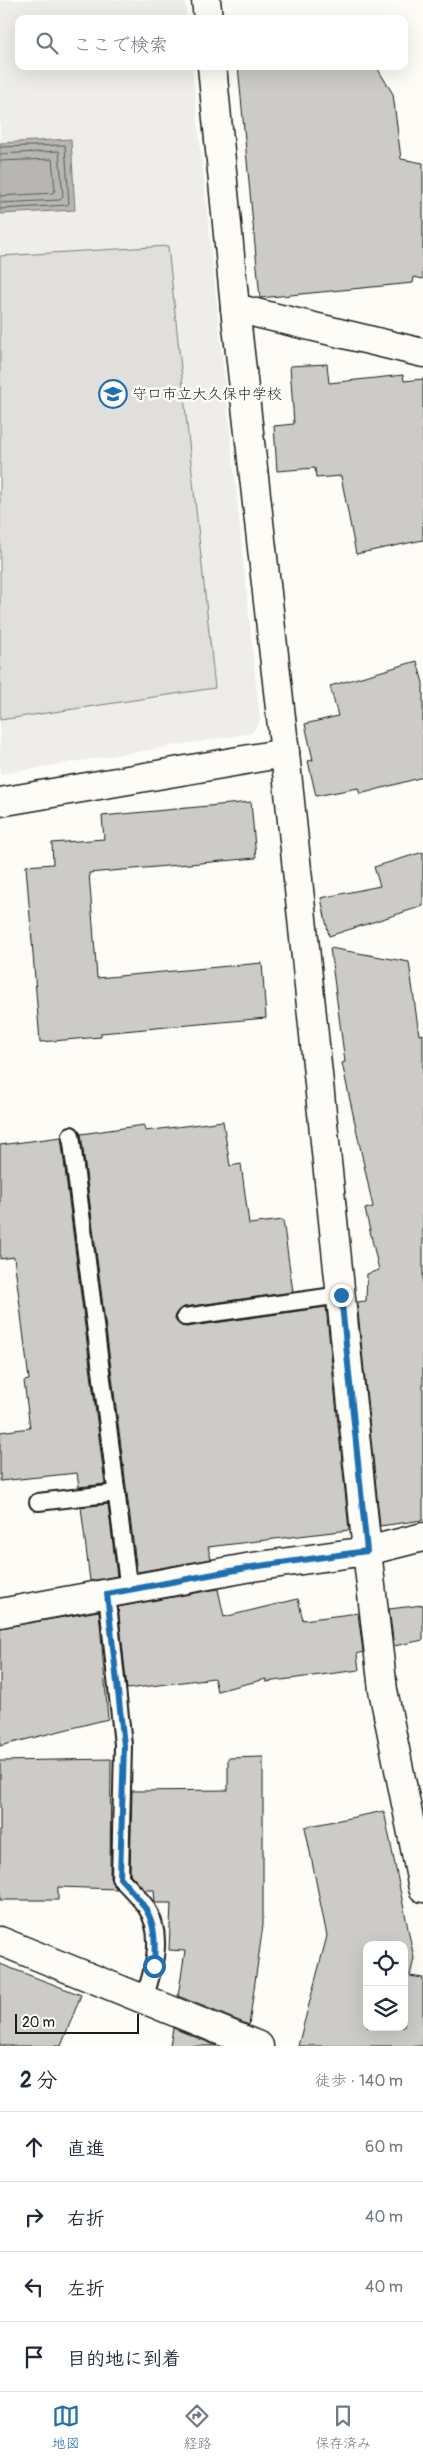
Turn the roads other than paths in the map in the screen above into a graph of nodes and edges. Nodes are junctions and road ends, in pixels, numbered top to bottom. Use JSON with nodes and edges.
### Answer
{"nodes":[{"id":1,"x":206,"y":0,"type":"edge"},
{"id":2,"x":208,"y":15,"type":"edge"},
{"id":3,"x":212,"y":70,"type":"edge"},
{"id":4,"x":235,"y":308,"type":"junction"},
{"id":5,"x":423,"y":353,"type":"edge"},
{"id":6,"x":285,"y":753,"type":"junction"},
{"id":7,"x":0,"y":802,"type":"edge"},
{"id":8,"x":71,"y":1136,"type":"dead end"},
{"id":9,"x":341,"y":1295,"type":"junction"},
{"id":10,"x":185,"y":1317,"type":"dead end"},
{"id":11,"x":116,"y":1493,"type":"junction"},
{"id":12,"x":38,"y":1502,"type":"dead end"},
{"id":13,"x":423,"y":1537,"type":"edge"},
{"id":14,"x":367,"y":1551,"type":"junction"},
{"id":15,"x":118,"y":1592,"type":"junction"},
{"id":16,"x":0,"y":1613,"type":"edge"},
{"id":17,"x":419,"y":1840,"type":"edge"},
{"id":18,"x":423,"y":1888,"type":"edge"},
{"id":19,"x":0,"y":1941,"type":"edge"},
{"id":20,"x":144,"y":1999,"type":"junction"},
{"id":21,"x":259,"y":2046,"type":"edge"}],
"edges":[{"from":1,"to":2,"type":"street"},
{"from":3,"to":4,"type":"street"},
{"from":4,"to":5,"type":"street"},
{"from":4,"to":6,"type":"street"},
{"from":6,"to":7,"type":"street"},
{"from":6,"to":9,"type":"street"},
{"from":8,"to":11,"type":"lane"},
{"from":9,"to":10,"type":"lane"},
{"from":9,"to":14,"type":"street"},
{"from":11,"to":12,"type":"lane"},
{"from":11,"to":15,"type":"lane"},
{"from":13,"to":14,"type":"street"},
{"from":14,"to":15,"type":"street"},
{"from":14,"to":17,"type":"street"},
{"from":15,"to":16,"type":"street"},
{"from":15,"to":20,"type":"lane"},
{"from":17,"to":18,"type":"street"},
{"from":19,"to":20,"type":"street"},
{"from":20,"to":21,"type":"street"}]}
